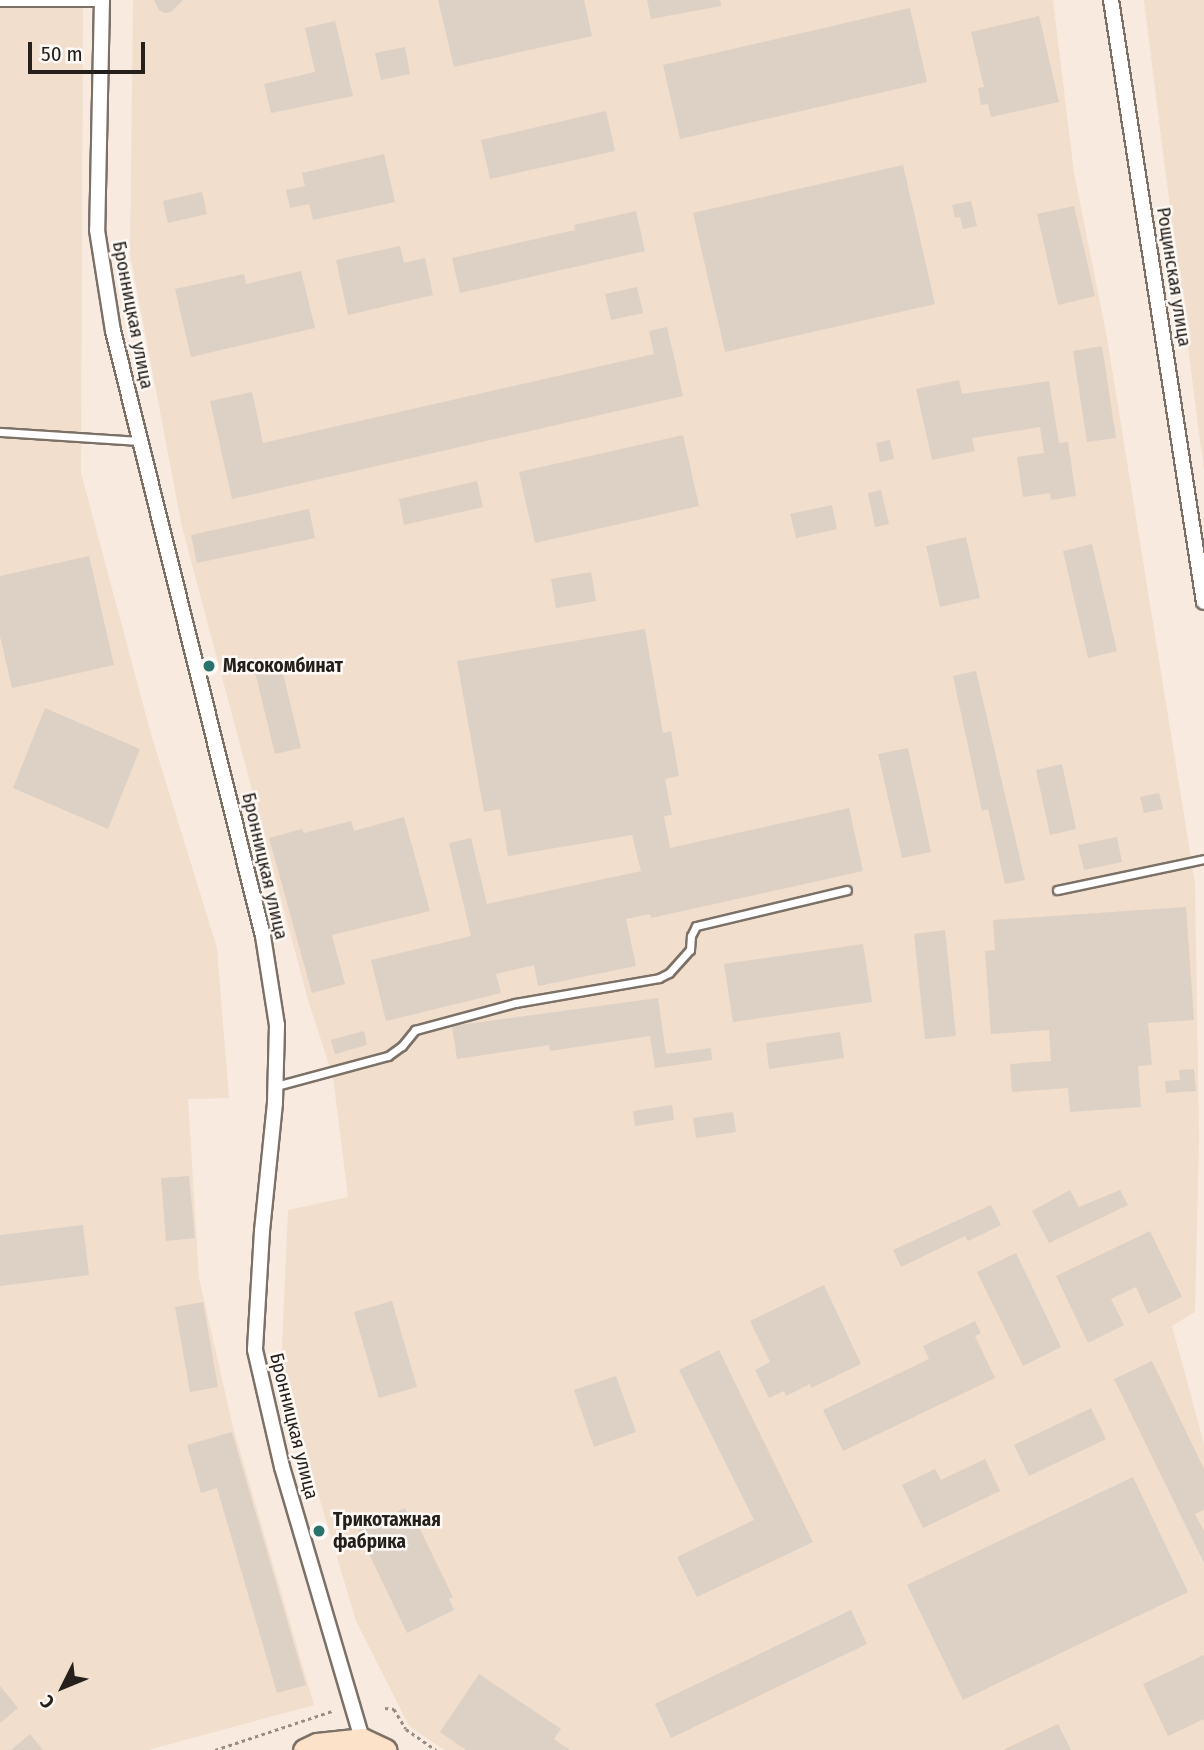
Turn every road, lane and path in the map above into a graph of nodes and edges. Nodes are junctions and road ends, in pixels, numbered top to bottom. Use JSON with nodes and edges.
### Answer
{"nodes":[{"id":1,"x":1111,"y":0,"type":"edge"},
{"id":2,"x":102,"y":1,"type":"edge"},
{"id":3,"x":0,"y":2,"type":"edge"},
{"id":4,"x":0,"y":432,"type":"edge"},
{"id":5,"x":140,"y":442,"type":"junction"},
{"id":6,"x":1204,"y":602,"type":"edge"},
{"id":7,"x":1204,"y":859,"type":"edge"},
{"id":8,"x":847,"y":890,"type":"dead end"},
{"id":9,"x":1057,"y":890,"type":"dead end"},
{"id":10,"x":276,"y":1086,"type":"junction"},
{"id":11,"x":385,"y":1707,"type":"dead end"},
{"id":12,"x":332,"y":1711,"type":"dead end"},
{"id":13,"x":362,"y":1739,"type":"junction"},
{"id":14,"x":215,"y":1750,"type":"edge"},
{"id":15,"x":304,"y":1750,"type":"edge"},
{"id":16,"x":386,"y":1750,"type":"edge"},
{"id":17,"x":436,"y":1750,"type":"edge"}],
"edges":[{"from":1,"to":6,"type":"street","name":"Рощинская улица"},
{"from":2,"to":3,"type":"lane"},
{"from":2,"to":5,"type":"street","name":"Бронницкая улица"},
{"from":4,"to":5,"type":"lane"},
{"from":5,"to":10,"type":"street","name":"Бронницкая улица"},
{"from":7,"to":9,"type":"lane"},
{"from":8,"to":10,"type":"lane"},
{"from":10,"to":13,"type":"street","name":"Бронницкая улица"},
{"from":11,"to":17,"type":"path"},
{"from":12,"to":14,"type":"path"},
{"from":13,"to":15,"type":"main road"},
{"from":13,"to":16,"type":"main road"}]}
